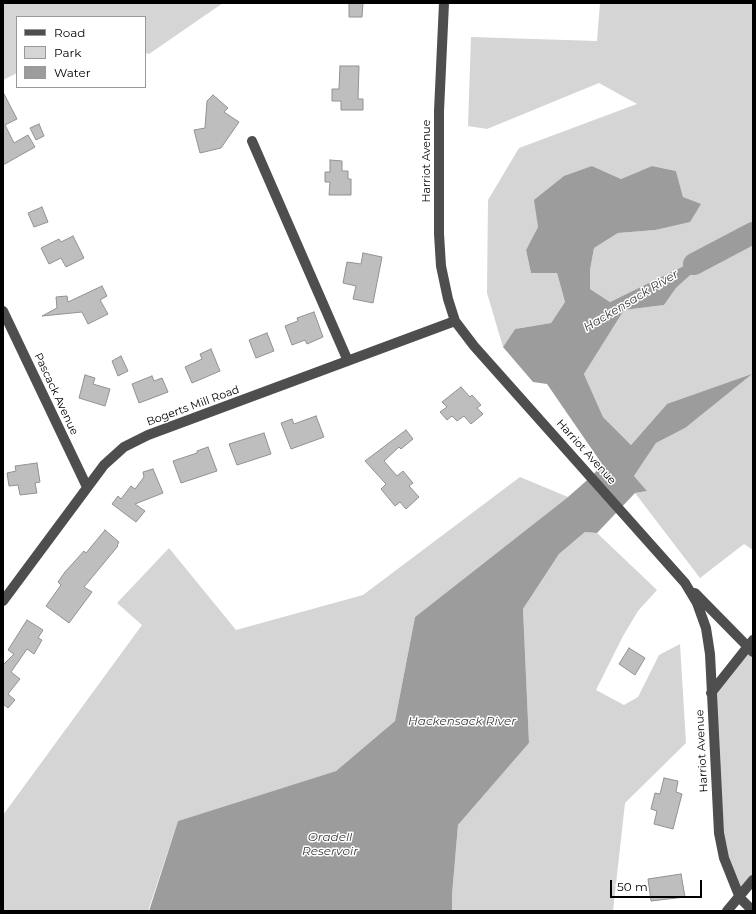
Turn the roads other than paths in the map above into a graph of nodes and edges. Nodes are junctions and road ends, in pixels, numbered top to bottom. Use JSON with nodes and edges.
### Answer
{"nodes":[{"id":1,"x":444,"y":3,"type":"edge"},
{"id":2,"x":252,"y":141,"type":"dead end"},
{"id":3,"x":3,"y":311,"type":"edge"},
{"id":4,"x":455,"y":321,"type":"junction"},
{"id":5,"x":348,"y":361,"type":"junction"},
{"id":6,"x":86,"y":487,"type":"junction"},
{"id":7,"x":685,"y":583,"type":"junction"},
{"id":8,"x":3,"y":601,"type":"edge"},
{"id":9,"x":751,"y":646,"type":"edge"},
{"id":10,"x":711,"y":693,"type":"junction"},
{"id":11,"x":753,"y":880,"type":"edge"},
{"id":12,"x":740,"y":898,"type":"junction"},
{"id":13,"x":727,"y":911,"type":"edge"},
{"id":14,"x":753,"y":911,"type":"edge"}],
"edges":[{"from":1,"to":4,"type":"street","name":"Harriot Avenue"},
{"from":2,"to":5,"type":"street"},
{"from":3,"to":6,"type":"street","name":"Pascack Avenue"},
{"from":4,"to":5,"type":"street","name":"Bogerts Mill Road"},
{"from":4,"to":7,"type":"street","name":"Harriot Avenue"},
{"from":5,"to":6,"type":"street","name":"Bogerts Mill Road"},
{"from":6,"to":8,"type":"street","name":"Bogerts Mill Road"},
{"from":7,"to":9,"type":"street"},
{"from":7,"to":10,"type":"street","name":"Harriot Avenue"},
{"from":9,"to":10,"type":"street"},
{"from":10,"to":12,"type":"street","name":"Harriot Avenue"},
{"from":11,"to":12,"type":"street"},
{"from":12,"to":13,"type":"street"},
{"from":12,"to":14,"type":"street","name":"Harriot Avenue"}]}
